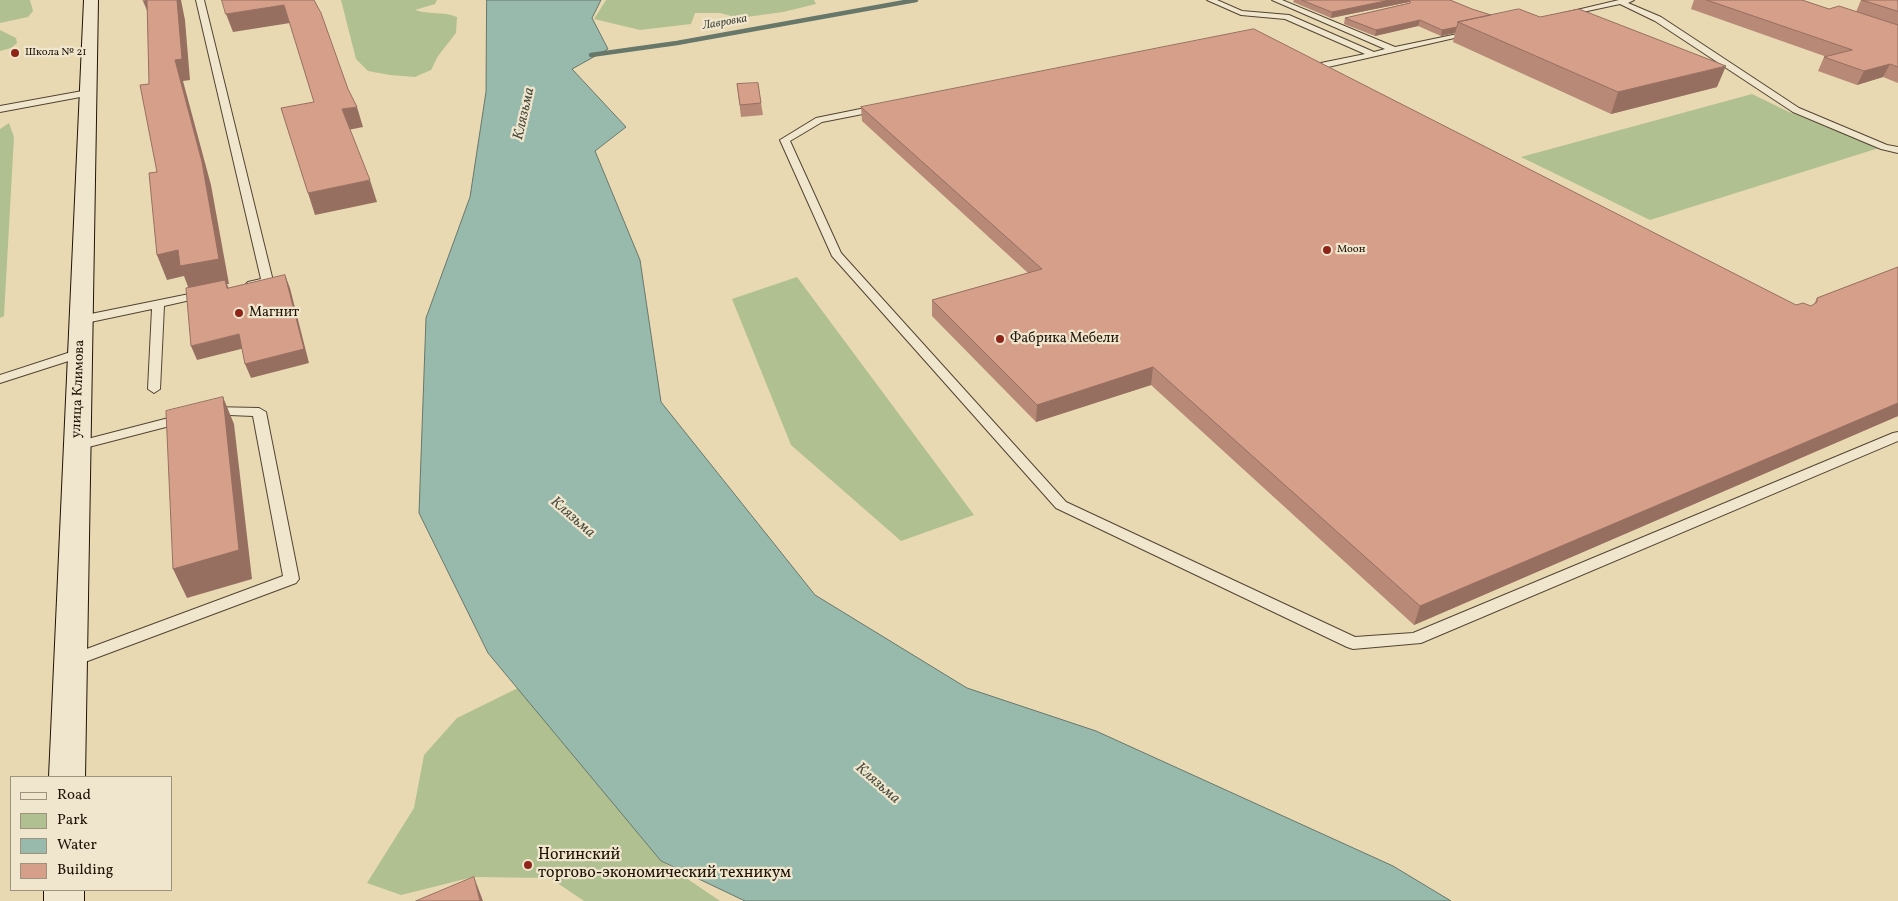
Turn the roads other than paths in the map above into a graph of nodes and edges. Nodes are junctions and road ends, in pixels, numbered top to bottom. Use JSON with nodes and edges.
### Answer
{"nodes":[{"id":1,"x":91,"y":0,"type":"edge"},
{"id":2,"x":200,"y":0,"type":"edge"},
{"id":3,"x":1211,"y":0,"type":"edge"},
{"id":4,"x":1276,"y":0,"type":"edge"},
{"id":5,"x":1625,"y":1,"type":"edge"},
{"id":6,"x":1555,"y":16,"type":"edge"},
{"id":7,"x":1348,"y":18,"type":"edge"},
{"id":8,"x":1330,"y":23,"type":"junction"},
{"id":9,"x":1479,"y":32,"type":"edge"},
{"id":10,"x":1394,"y":50,"type":"junction"},
{"id":11,"x":1372,"y":54,"type":"junction"},
{"id":12,"x":1300,"y":59,"type":"edge"},
{"id":13,"x":1316,"y":66,"type":"junction"},
{"id":14,"x":1333,"y":76,"type":"edge"},
{"id":15,"x":88,"y":94,"type":"junction"},
{"id":16,"x":886,"y":107,"type":"edge"},
{"id":17,"x":0,"y":108,"type":"edge"},
{"id":18,"x":1898,"y":150,"type":"edge"},
{"id":19,"x":240,"y":287,"type":"edge"},
{"id":20,"x":212,"y":293,"type":"edge"},
{"id":21,"x":158,"y":304,"type":"junction"},
{"id":22,"x":81,"y":320,"type":"junction"},
{"id":23,"x":80,"y":353,"type":"junction"},
{"id":24,"x":0,"y":379,"type":"edge"},
{"id":25,"x":154,"y":389,"type":"dead end"},
{"id":26,"x":1898,"y":436,"type":"edge"},
{"id":27,"x":77,"y":446,"type":"junction"},
{"id":28,"x":70,"y":661,"type":"junction"},
{"id":29,"x":67,"y":776,"type":"edge"}],
"edges":[{"from":1,"to":15,"type":"main road","name":"улица Климова"},
{"from":2,"to":19,"type":"lane"},
{"from":3,"to":11,"type":"lane"},
{"from":4,"to":8,"type":"lane"},
{"from":5,"to":6,"type":"lane"},
{"from":5,"to":18,"type":"lane"},
{"from":7,"to":8,"type":"lane"},
{"from":8,"to":10,"type":"lane"},
{"from":9,"to":10,"type":"lane"},
{"from":10,"to":11,"type":"lane"},
{"from":11,"to":13,"type":"lane"},
{"from":12,"to":13,"type":"lane"},
{"from":13,"to":14,"type":"lane"},
{"from":15,"to":17,"type":"lane"},
{"from":15,"to":22,"type":"main road","name":"улица Климова"},
{"from":16,"to":26,"type":"lane"},
{"from":20,"to":21,"type":"lane"},
{"from":21,"to":22,"type":"lane"},
{"from":21,"to":25,"type":"lane"},
{"from":22,"to":23,"type":"main road","name":"улица Климова"},
{"from":23,"to":24,"type":"lane"},
{"from":23,"to":27,"type":"main road","name":"улица Климова"},
{"from":27,"to":28,"type":"main road","name":"улица Климова"},
{"from":27,"to":28,"type":"lane"},
{"from":28,"to":29,"type":"main road","name":"улица Климова"}]}
